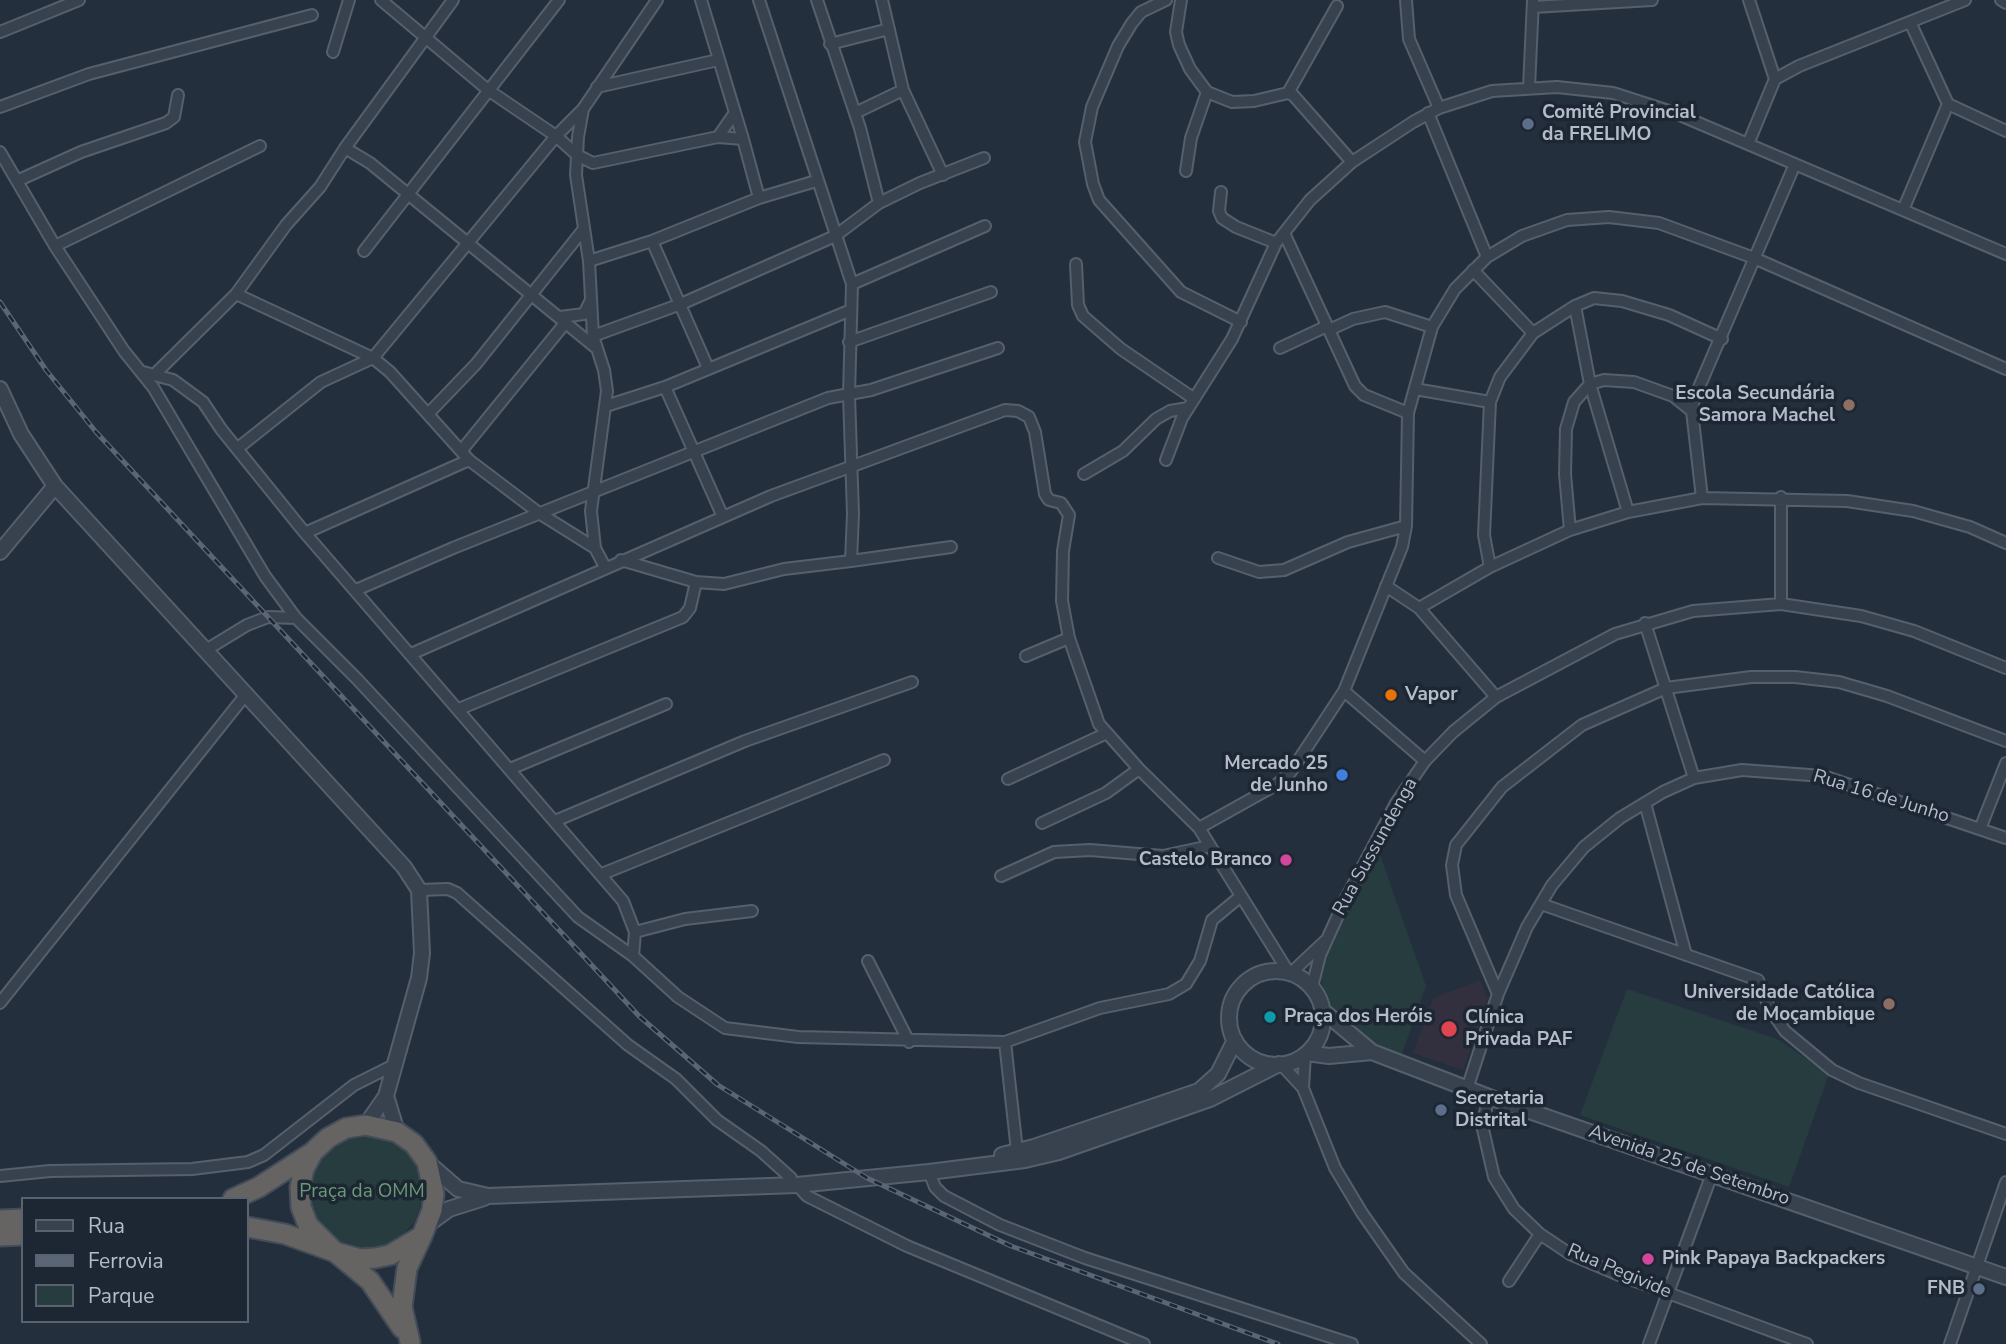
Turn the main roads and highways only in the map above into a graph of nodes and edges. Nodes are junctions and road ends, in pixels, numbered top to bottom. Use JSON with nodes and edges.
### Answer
{"nodes":[{"id":1,"x":313,"y":1152,"type":"junction"},
{"id":2,"x":237,"y":1197,"type":"edge"},
{"id":3,"x":21,"y":1219,"type":"edge"},
{"id":4,"x":0,"y":1220,"type":"edge"},
{"id":5,"x":248,"y":1227,"type":"edge"},
{"id":6,"x":424,"y":1231,"type":"junction"},
{"id":7,"x":21,"y":1235,"type":"edge"},
{"id":8,"x":0,"y":1236,"type":"edge"},
{"id":9,"x":335,"y":1252,"type":"junction"},
{"id":10,"x":410,"y":1343,"type":"edge"}],
"edges":[{"from":1,"to":2,"type":"highway"},
{"from":1,"to":6,"type":"highway"},
{"from":1,"to":9,"type":"highway"},
{"from":3,"to":4,"type":"highway"},
{"from":5,"to":9,"type":"highway"},
{"from":6,"to":9,"type":"highway"},
{"from":6,"to":10,"type":"highway"},
{"from":7,"to":8,"type":"highway"},
{"from":9,"to":10,"type":"highway"}]}
